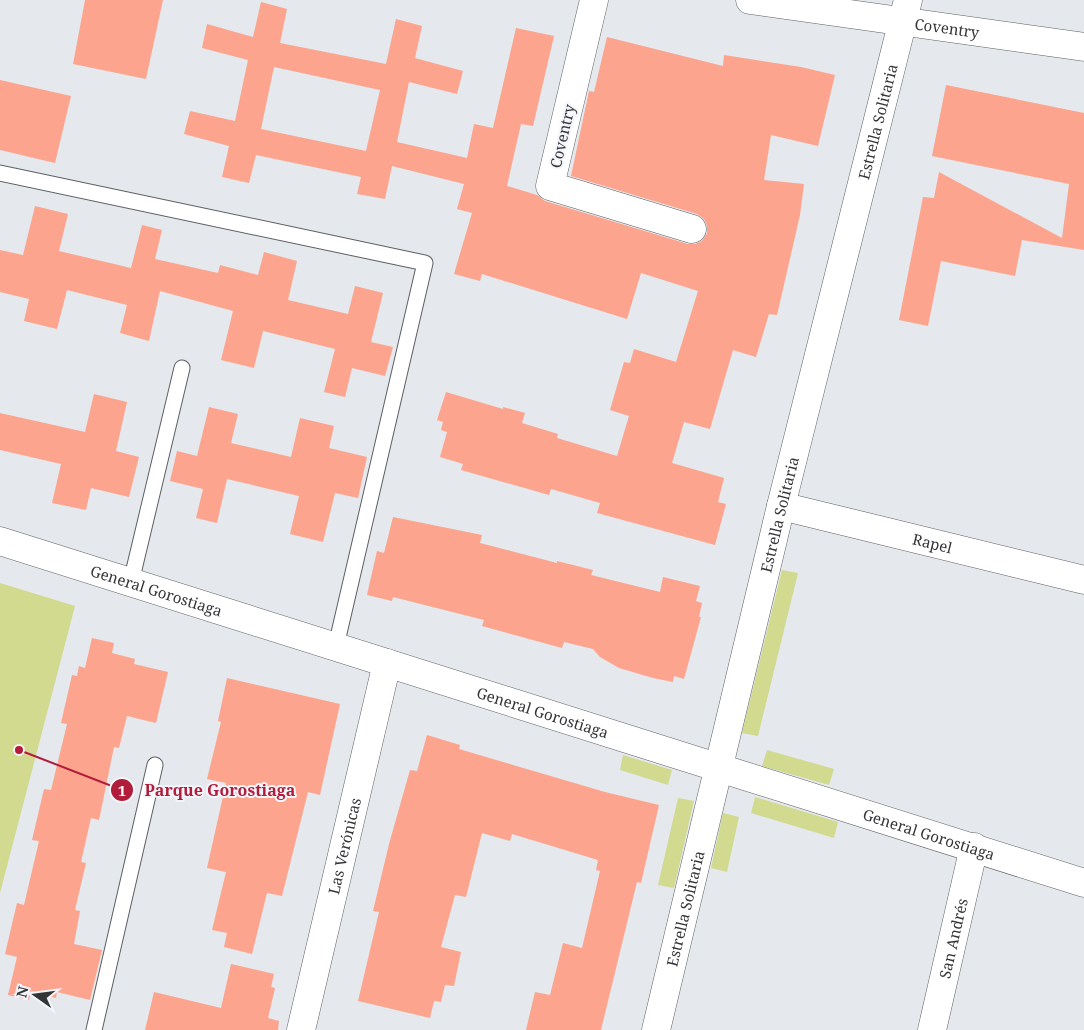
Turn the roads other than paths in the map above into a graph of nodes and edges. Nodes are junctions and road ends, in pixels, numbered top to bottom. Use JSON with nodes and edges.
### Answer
{"nodes":[{"id":1,"x":594,"y":0,"type":"edge"},
{"id":2,"x":750,"y":0,"type":"edge"},
{"id":3,"x":905,"y":10,"type":"edge"},
{"id":4,"x":1084,"y":47,"type":"edge"},
{"id":5,"x":0,"y":173,"type":"edge"},
{"id":6,"x":692,"y":229,"type":"dead end"},
{"id":7,"x":182,"y":368,"type":"dead end"},
{"id":8,"x":781,"y":506,"type":"junction"},
{"id":9,"x":0,"y":541,"type":"edge"},
{"id":10,"x":1084,"y":580,"type":"edge"},
{"id":11,"x":131,"y":582,"type":"junction"},
{"id":12,"x":336,"y":646,"type":"junction"},
{"id":13,"x":387,"y":663,"type":"junction"},
{"id":14,"x":155,"y":765,"type":"dead end"},
{"id":15,"x":717,"y":767,"type":"junction"},
{"id":16,"x":974,"y":847,"type":"junction"},
{"id":17,"x":1084,"y":883,"type":"edge"},
{"id":18,"x":94,"y":1030,"type":"edge"},
{"id":19,"x":301,"y":1030,"type":"edge"},
{"id":20,"x":656,"y":1030,"type":"edge"},
{"id":21,"x":932,"y":1030,"type":"edge"}],
"edges":[{"from":1,"to":6,"type":"street","name":"Coventry"},
{"from":2,"to":3,"type":"street","name":"Coventry"},
{"from":3,"to":4,"type":"street","name":"Coventry"},
{"from":3,"to":8,"type":"street","name":"Estrella Solitaria"},
{"from":5,"to":12,"type":"lane"},
{"from":7,"to":11,"type":"lane"},
{"from":8,"to":10,"type":"street","name":"Rapel"},
{"from":8,"to":15,"type":"street","name":"Estrella Solitaria"},
{"from":9,"to":11,"type":"street","name":"General Gorostiaga"},
{"from":11,"to":12,"type":"street","name":"General Gorostiaga"},
{"from":12,"to":13,"type":"street","name":"General Gorostiaga"},
{"from":13,"to":15,"type":"street","name":"General Gorostiaga"},
{"from":13,"to":19,"type":"street","name":"Las Verónicas"},
{"from":14,"to":18,"type":"lane"},
{"from":15,"to":16,"type":"street","name":"General Gorostiaga"},
{"from":15,"to":20,"type":"street","name":"Estrella Solitaria"},
{"from":16,"to":17,"type":"street","name":"General Gorostiaga"},
{"from":16,"to":21,"type":"street","name":"San Andrés"}]}
